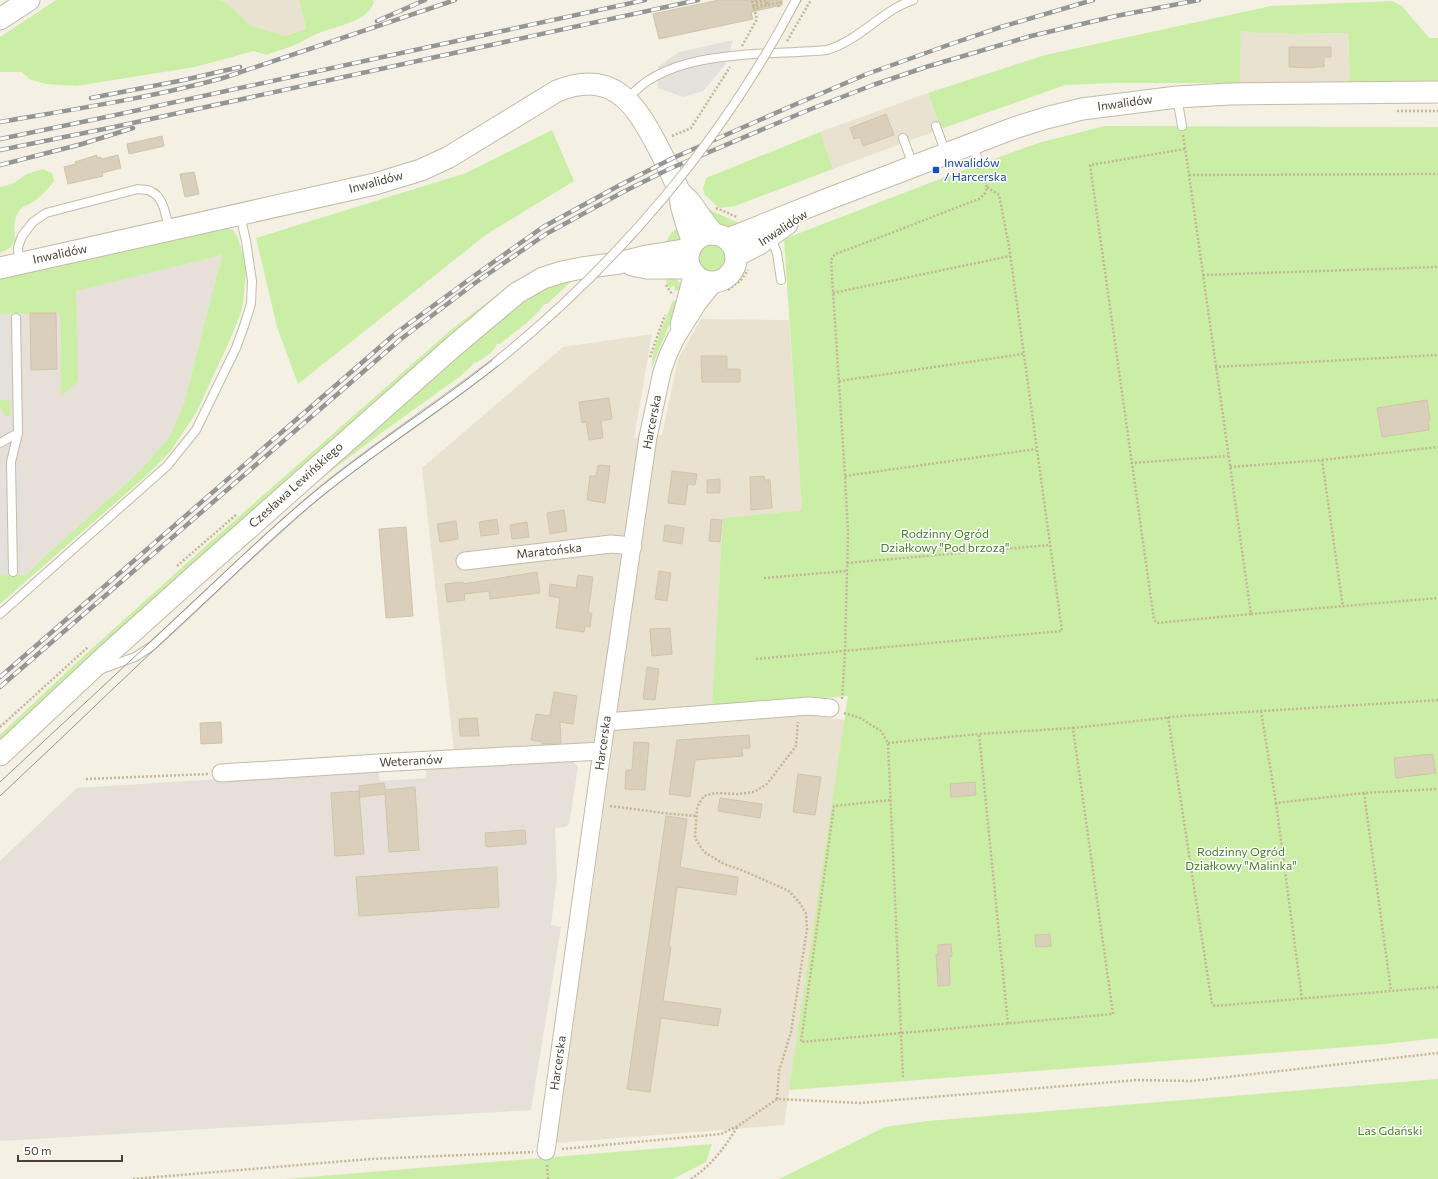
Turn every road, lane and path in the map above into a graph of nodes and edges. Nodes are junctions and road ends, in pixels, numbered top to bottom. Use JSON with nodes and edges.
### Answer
{"nodes":[{"id":1,"x":29,"y":0,"type":"edge"},
{"id":2,"x":762,"y":0,"type":"edge"},
{"id":3,"x":796,"y":0,"type":"edge"},
{"id":4,"x":913,"y":0,"type":"edge"},
{"id":5,"x":751,"y":1,"type":"edge"},
{"id":6,"x":780,"y":2,"type":"dead end"},
{"id":7,"x":753,"y":9,"type":"junction"},
{"id":8,"x":0,"y":19,"type":"edge"},
{"id":9,"x":737,"y":56,"type":"junction"},
{"id":10,"x":1438,"y":92,"type":"edge"},
{"id":11,"x":1177,"y":96,"type":"junction"},
{"id":12,"x":628,"y":99,"type":"junction"},
{"id":13,"x":1391,"y":111,"type":"dead end"},
{"id":14,"x":1438,"y":111,"type":"edge"},
{"id":15,"x":936,"y":126,"type":"dead end"},
{"id":16,"x":1182,"y":126,"type":"joint"},
{"id":17,"x":670,"y":137,"type":"dead end"},
{"id":18,"x":903,"y":138,"type":"dead end"},
{"id":19,"x":973,"y":144,"type":"junction"},
{"id":20,"x":1185,"y":149,"type":"junction"},
{"id":21,"x":946,"y":154,"type":"junction"},
{"id":22,"x":979,"y":164,"type":"joint"},
{"id":23,"x":914,"y":166,"type":"junction"},
{"id":24,"x":1438,"y":174,"type":"edge"},
{"id":25,"x":1189,"y":175,"type":"junction"},
{"id":26,"x":987,"y":187,"type":"junction"},
{"id":27,"x":679,"y":192,"type":"junction"},
{"id":28,"x":828,"y":199,"type":"junction"},
{"id":29,"x":240,"y":214,"type":"junction"},
{"id":30,"x":170,"y":230,"type":"junction"},
{"id":31,"x":770,"y":236,"type":"junction"},
{"id":32,"x":726,"y":243,"type":"junction"},
{"id":33,"x":1010,"y":256,"type":"junction"},
{"id":34,"x":691,"y":258,"type":"junction"},
{"id":35,"x":620,"y":263,"type":"junction"},
{"id":36,"x":9,"y":265,"type":"edge"},
{"id":37,"x":1438,"y":267,"type":"edge"},
{"id":38,"x":662,"y":269,"type":"junction"},
{"id":39,"x":1202,"y":275,"type":"junction"},
{"id":40,"x":781,"y":280,"type":"dead end"},
{"id":41,"x":715,"y":282,"type":"junction"},
{"id":42,"x":833,"y":293,"type":"junction"},
{"id":43,"x":673,"y":296,"type":"dead end"},
{"id":44,"x":665,"y":314,"type":"dead end"},
{"id":45,"x":16,"y":318,"type":"dead end"},
{"id":46,"x":676,"y":338,"type":"junction"},
{"id":47,"x":1023,"y":354,"type":"junction"},
{"id":48,"x":1438,"y":355,"type":"edge"},
{"id":49,"x":650,"y":361,"type":"dead end"},
{"id":50,"x":1215,"y":367,"type":"junction"},
{"id":51,"x":839,"y":381,"type":"junction"},
{"id":52,"x":18,"y":433,"type":"junction"},
{"id":53,"x":0,"y":443,"type":"edge"},
{"id":54,"x":1438,"y":447,"type":"edge"},
{"id":55,"x":1036,"y":448,"type":"junction"},
{"id":56,"x":1228,"y":456,"type":"junction"},
{"id":57,"x":1322,"y":460,"type":"junction"},
{"id":58,"x":1131,"y":463,"type":"junction"},
{"id":59,"x":1230,"y":467,"type":"junction"},
{"id":60,"x":845,"y":476,"type":"junction"},
{"id":61,"x":633,"y":546,"type":"junction"},
{"id":62,"x":1050,"y":546,"type":"junction"},
{"id":63,"x":465,"y":561,"type":"dead end"},
{"id":64,"x":847,"y":563,"type":"junction"},
{"id":65,"x":13,"y":572,"type":"dead end"},
{"id":66,"x":847,"y":572,"type":"junction"},
{"id":67,"x":764,"y":578,"type":"dead end"},
{"id":68,"x":1438,"y":598,"type":"edge"},
{"id":69,"x":1343,"y":607,"type":"junction"},
{"id":70,"x":0,"y":614,"type":"edge"},
{"id":71,"x":1251,"y":614,"type":"junction"},
{"id":72,"x":845,"y":651,"type":"junction"},
{"id":73,"x":756,"y":658,"type":"dead end"},
{"id":74,"x":89,"y":672,"type":"junction"},
{"id":75,"x":1438,"y":700,"type":"edge"},
{"id":76,"x":797,"y":707,"type":"junction"},
{"id":77,"x":836,"y":710,"type":"junction"},
{"id":78,"x":1261,"y":711,"type":"junction"},
{"id":79,"x":1168,"y":717,"type":"junction"},
{"id":80,"x":606,"y":722,"type":"junction"},
{"id":81,"x":1073,"y":728,"type":"junction"},
{"id":82,"x":979,"y":734,"type":"junction"},
{"id":83,"x":888,"y":743,"type":"junction"},
{"id":84,"x":602,"y":751,"type":"junction"},
{"id":85,"x":0,"y":755,"type":"edge"},
{"id":86,"x":221,"y":773,"type":"joint"},
{"id":87,"x":86,"y":779,"type":"dead end"},
{"id":88,"x":1438,"y":789,"type":"edge"},
{"id":89,"x":1364,"y":793,"type":"junction"},
{"id":90,"x":890,"y":800,"type":"junction"},
{"id":91,"x":1276,"y":803,"type":"junction"},
{"id":92,"x":594,"y":804,"type":"junction"},
{"id":93,"x":697,"y":816,"type":"junction"},
{"id":94,"x":1438,"y":987,"type":"edge"},
{"id":95,"x":1391,"y":991,"type":"junction"},
{"id":96,"x":1302,"y":999,"type":"junction"},
{"id":97,"x":1008,"y":1024,"type":"junction"},
{"id":98,"x":901,"y":1033,"type":"junction"},
{"id":99,"x":1438,"y":1053,"type":"edge"},
{"id":100,"x":904,"y":1077,"type":"dead end"},
{"id":101,"x":777,"y":1099,"type":"junction"},
{"id":102,"x":738,"y":1126,"type":"junction"},
{"id":103,"x":546,"y":1151,"type":"junction"},
{"id":104,"x":133,"y":1179,"type":"edge"},
{"id":105,"x":691,"y":1179,"type":"edge"}],
"edges":[{"from":1,"to":8,"type":"street"},
{"from":2,"to":5,"type":"path"},
{"from":3,"to":74,"type":"lane","bridge":true},
{"from":4,"to":9,"type":"lane"},
{"from":5,"to":7,"type":"path"},
{"from":6,"to":7,"type":"path"},
{"from":7,"to":9,"type":"path"},
{"from":9,"to":12,"type":"lane"},
{"from":9,"to":17,"type":"path"},
{"from":10,"to":11,"type":"street","name":"Inwalidów"},
{"from":11,"to":16,"type":"lane"},
{"from":11,"to":19,"type":"street","name":"Inwalidów"},
{"from":12,"to":27,"type":"street","name":"Inwalidów"},
{"from":12,"to":29,"type":"street","name":"Inwalidów"},
{"from":13,"to":14,"type":"path"},
{"from":15,"to":21,"type":"lane"},
{"from":16,"to":20,"type":"path"},
{"from":18,"to":23,"type":"lane"},
{"from":19,"to":21,"type":"street","name":"Inwalidów"},
{"from":19,"to":22,"type":"lane"},
{"from":20,"to":25,"type":"path"},
{"from":20,"to":58,"type":"path"},
{"from":21,"to":23,"type":"street","name":"Inwalidów"},
{"from":22,"to":26,"type":"path"},
{"from":23,"to":28,"type":"street","name":"Inwalidów"},
{"from":24,"to":25,"type":"path"},
{"from":25,"to":39,"type":"path"},
{"from":26,"to":33,"type":"path"},
{"from":26,"to":42,"type":"path"},
{"from":27,"to":32,"type":"street","name":"Inwalidów"},
{"from":27,"to":34,"type":"street","name":"Inwalidów"},
{"from":28,"to":31,"type":"street","name":"Inwalidów"},
{"from":28,"to":32,"type":"street","name":"Inwalidów"},
{"from":29,"to":30,"type":"street","name":"Inwalidów"},
{"from":29,"to":70,"type":"lane"},
{"from":30,"to":36,"type":"street","name":"Inwalidów"},
{"from":30,"to":36,"type":"lane"},
{"from":31,"to":32,"type":"street","name":"Inwalidów"},
{"from":31,"to":40,"type":"lane"},
{"from":32,"to":34,"type":"street"},
{"from":32,"to":41,"type":"street"},
{"from":33,"to":42,"type":"path"},
{"from":33,"to":47,"type":"path"},
{"from":34,"to":35,"type":"street","name":"Czesława Lewińskiego"},
{"from":34,"to":38,"type":"street","name":"Czesława Lewińskiego"},
{"from":34,"to":41,"type":"street"},
{"from":34,"to":46,"type":"street","name":"Harcerska"},
{"from":35,"to":38,"type":"street","name":"Czesława Lewińskiego"},
{"from":35,"to":74,"type":"street","name":"Czesława Lewińskiego"},
{"from":37,"to":39,"type":"path"},
{"from":38,"to":43,"type":"path"},
{"from":39,"to":50,"type":"path"},
{"from":41,"to":46,"type":"street","name":"Harcerska"},
{"from":42,"to":51,"type":"path"},
{"from":44,"to":49,"type":"path"},
{"from":45,"to":52,"type":"lane"},
{"from":46,"to":61,"type":"street","name":"Harcerska"},
{"from":47,"to":51,"type":"path"},
{"from":47,"to":55,"type":"path"},
{"from":48,"to":50,"type":"path"},
{"from":50,"to":56,"type":"path"},
{"from":51,"to":60,"type":"path"},
{"from":52,"to":53,"type":"lane"},
{"from":52,"to":65,"type":"lane"},
{"from":54,"to":57,"type":"path"},
{"from":55,"to":60,"type":"path"},
{"from":55,"to":62,"type":"path"},
{"from":56,"to":58,"type":"path"},
{"from":56,"to":59,"type":"path"},
{"from":57,"to":59,"type":"path"},
{"from":57,"to":69,"type":"path"},
{"from":58,"to":71,"type":"path"},
{"from":59,"to":71,"type":"path"},
{"from":60,"to":64,"type":"path"},
{"from":61,"to":63,"type":"street","name":"Maratońska"},
{"from":61,"to":80,"type":"street","name":"Harcerska"},
{"from":62,"to":64,"type":"path"},
{"from":62,"to":72,"type":"path"},
{"from":64,"to":66,"type":"path"},
{"from":66,"to":67,"type":"path"},
{"from":66,"to":72,"type":"path"},
{"from":68,"to":69,"type":"path"},
{"from":69,"to":71,"type":"path"},
{"from":72,"to":73,"type":"path"},
{"from":72,"to":77,"type":"path"},
{"from":74,"to":85,"type":"street","name":"Czesława Lewińskiego"},
{"from":75,"to":78,"type":"path"},
{"from":76,"to":77,"type":"street"},
{"from":76,"to":80,"type":"street"},
{"from":76,"to":93,"type":"path"},
{"from":77,"to":83,"type":"path"},
{"from":78,"to":79,"type":"path"},
{"from":78,"to":91,"type":"path"},
{"from":79,"to":81,"type":"path"},
{"from":79,"to":96,"type":"path"},
{"from":80,"to":84,"type":"street","name":"Harcerska"},
{"from":81,"to":82,"type":"path"},
{"from":81,"to":97,"type":"path"},
{"from":82,"to":83,"type":"path"},
{"from":82,"to":97,"type":"path"},
{"from":83,"to":90,"type":"path"},
{"from":84,"to":86,"type":"street","name":"Weteranów"},
{"from":84,"to":92,"type":"street","name":"Harcerska"},
{"from":86,"to":87,"type":"path"},
{"from":88,"to":89,"type":"path"},
{"from":89,"to":91,"type":"path"},
{"from":89,"to":95,"type":"path"},
{"from":90,"to":98,"type":"path"},
{"from":90,"to":98,"type":"path"},
{"from":91,"to":96,"type":"path"},
{"from":92,"to":93,"type":"path"},
{"from":92,"to":103,"type":"street","name":"Harcerska"},
{"from":93,"to":101,"type":"path"},
{"from":94,"to":95,"type":"path"},
{"from":95,"to":96,"type":"path"},
{"from":97,"to":98,"type":"path"},
{"from":98,"to":100,"type":"path"},
{"from":99,"to":101,"type":"path"},
{"from":101,"to":102,"type":"path"},
{"from":102,"to":103,"type":"path"},
{"from":102,"to":105,"type":"path"},
{"from":103,"to":104,"type":"path"}]}
